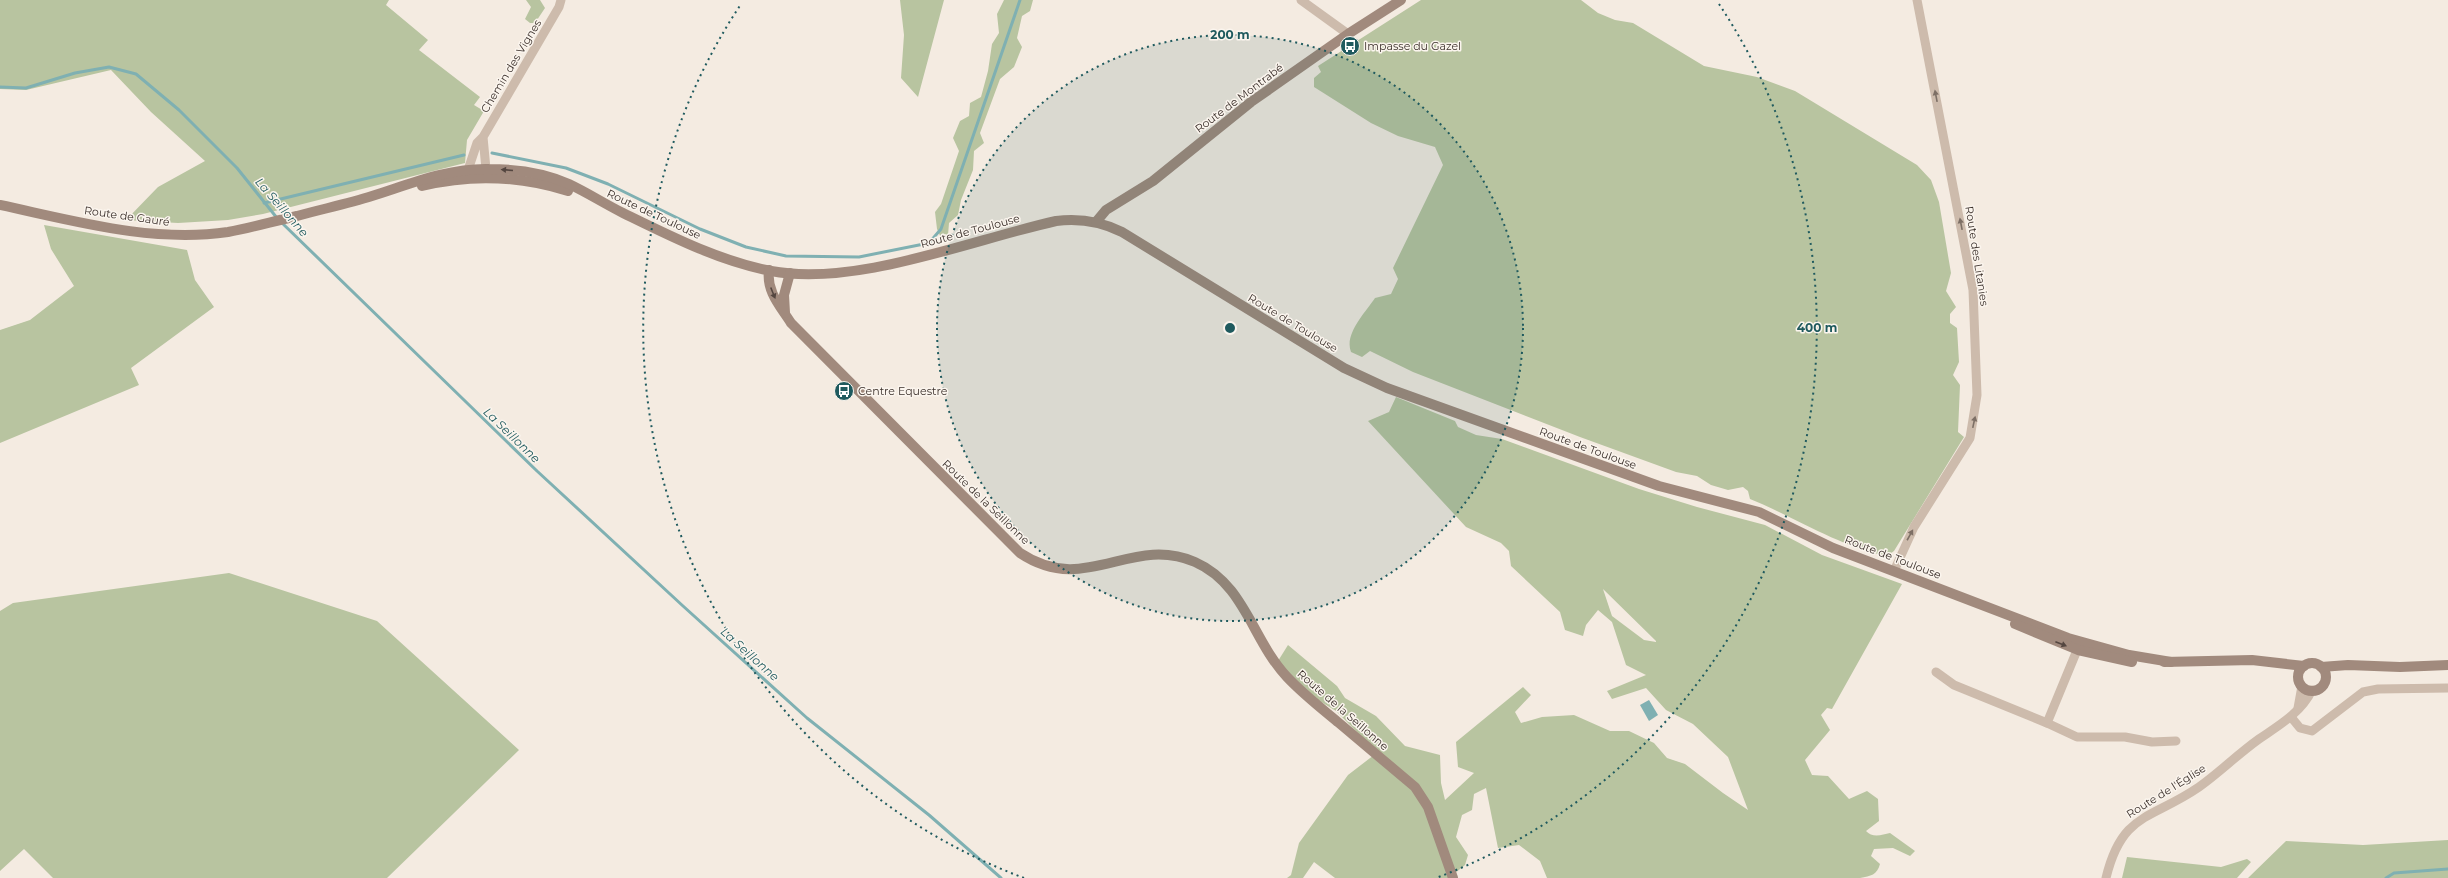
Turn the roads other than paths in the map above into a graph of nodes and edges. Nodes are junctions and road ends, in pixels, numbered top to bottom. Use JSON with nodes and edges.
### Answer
{"nodes":[{"id":1,"x":1300,"y":0,"type":"edge"},
{"id":2,"x":1401,"y":0,"type":"edge"},
{"id":3,"x":1917,"y":0,"type":"edge"},
{"id":4,"x":560,"y":4,"type":"edge"},
{"id":5,"x":1348,"y":34,"type":"junction"},
{"id":6,"x":483,"y":137,"type":"junction"},
{"id":7,"x":486,"y":169,"type":"junction"},
{"id":8,"x":469,"y":170,"type":"junction"},
{"id":9,"x":477,"y":177,"type":"junction"},
{"id":10,"x":370,"y":197,"type":"junction"},
{"id":11,"x":596,"y":200,"type":"junction"},
{"id":12,"x":0,"y":205,"type":"edge"},
{"id":13,"x":1096,"y":222,"type":"junction"},
{"id":14,"x":252,"y":227,"type":"joint"},
{"id":15,"x":769,"y":270,"type":"junction"},
{"id":16,"x":790,"y":273,"type":"junction"},
{"id":17,"x":785,"y":313,"type":"junction"},
{"id":18,"x":1894,"y":571,"type":"junction"},
{"id":19,"x":2079,"y":646,"type":"junction"},
{"id":20,"x":2267,"y":661,"type":"junction"},
{"id":21,"x":2448,"y":665,"type":"edge"},
{"id":22,"x":2304,"y":666,"type":"junction"},
{"id":23,"x":2356,"y":666,"type":"junction"},
{"id":24,"x":2321,"y":667,"type":"junction"},
{"id":25,"x":1936,"y":672,"type":"dead end"},
{"id":26,"x":2325,"y":680,"type":"junction"},
{"id":27,"x":2300,"y":681,"type":"junction"},
{"id":28,"x":2448,"y":688,"type":"edge"},
{"id":29,"x":2312,"y":690,"type":"junction"},
{"id":30,"x":2294,"y":713,"type":"junction"},
{"id":31,"x":2047,"y":723,"type":"junction"},
{"id":32,"x":2176,"y":741,"type":"dead end"},
{"id":33,"x":1453,"y":878,"type":"edge"},
{"id":34,"x":2106,"y":878,"type":"edge"}],
"edges":[{"from":1,"to":5,"type":"street"},
{"from":2,"to":5,"type":"street","name":"Route de Montrabé"},
{"from":18,"to":3,"type":"street","name":"Route des Litanies","one_way":true},
{"from":4,"to":6,"type":"street","name":"Chemin des Vignes"},
{"from":5,"to":13,"type":"street","name":"Route de Montrabé"},
{"from":6,"to":7,"type":"street"},
{"from":6,"to":8,"type":"street","name":"Chemin des Vignes"},
{"from":7,"to":8,"type":"street","name":"Route de Toulouse"},
{"from":7,"to":9,"type":"street"},
{"from":11,"to":7,"type":"street","name":"Route de Toulouse","one_way":true},
{"from":8,"to":9,"type":"street"},
{"from":8,"to":10,"type":"street","name":"Route de Toulouse"},
{"from":9,"to":10,"type":"street","name":"Route de Toulouse"},
{"from":9,"to":11,"type":"street","name":"Route de Toulouse"},
{"from":10,"to":14,"type":"street","name":"Route de Toulouse"},
{"from":11,"to":15,"type":"street","name":"Route de Toulouse"},
{"from":12,"to":14,"type":"street","name":"Route de Gauré"},
{"from":13,"to":16,"type":"street","name":"Route de Toulouse"},
{"from":13,"to":18,"type":"street","name":"Route de Toulouse"},
{"from":15,"to":16,"type":"street","name":"Route de Toulouse"},
{"from":15,"to":17,"type":"street","name":"Route de la Seillonne","one_way":true},
{"from":16,"to":17,"type":"street"},
{"from":17,"to":33,"type":"street","name":"Route de la Seillonne"},
{"from":18,"to":19,"type":"street","name":"Route de Toulouse"},
{"from":19,"to":20,"type":"street","name":"Route de Toulouse"},
{"from":19,"to":31,"type":"street"},
{"from":20,"to":22,"type":"street","name":"Route de Toulouse"},
{"from":20,"to":27,"type":"street","name":"Route de Toulouse"},
{"from":21,"to":23,"type":"street"},
{"from":22,"to":24,"type":"street"},
{"from":22,"to":27,"type":"street"},
{"from":23,"to":24,"type":"street"},
{"from":23,"to":26,"type":"street"},
{"from":24,"to":26,"type":"street"},
{"from":25,"to":31,"type":"street"},
{"from":26,"to":29,"type":"street"},
{"from":27,"to":29,"type":"street"},
{"from":27,"to":30,"type":"street"},
{"from":28,"to":30,"type":"street"},
{"from":29,"to":30,"type":"street","name":"Route de l'Église"},
{"from":30,"to":34,"type":"street","name":"Route de l'Église"},
{"from":31,"to":32,"type":"street"}]}
